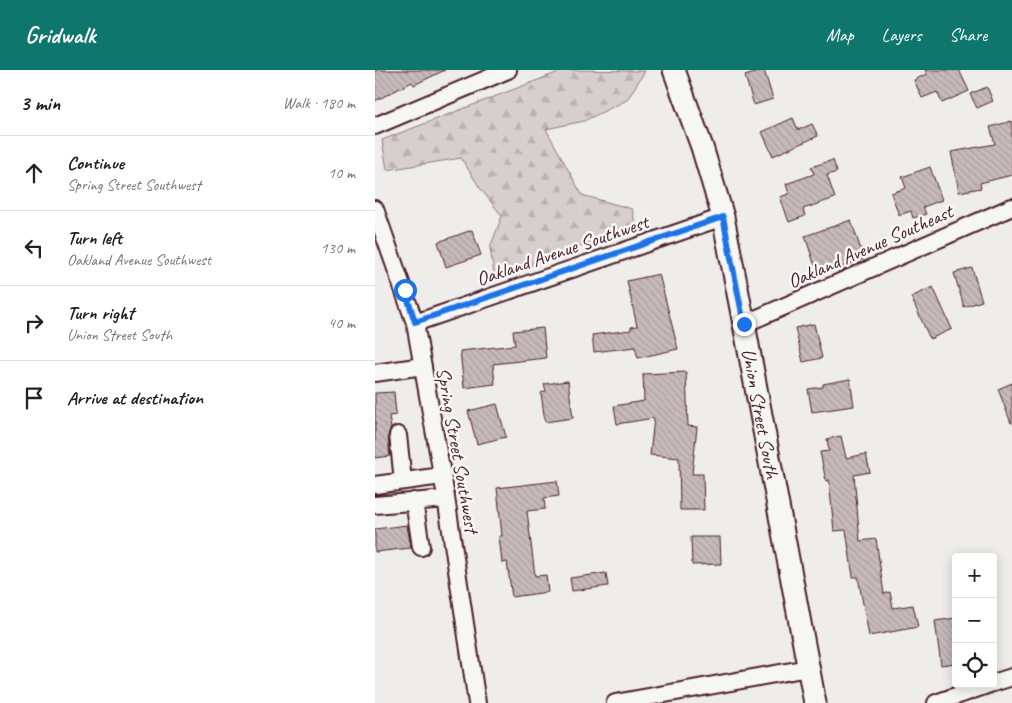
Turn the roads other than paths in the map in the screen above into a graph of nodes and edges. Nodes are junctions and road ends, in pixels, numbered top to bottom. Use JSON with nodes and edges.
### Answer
{"nodes":[{"id":1,"x":508,"y":70,"type":"edge"},
{"id":2,"x":674,"y":70,"type":"edge"},
{"id":3,"x":375,"y":126,"type":"edge"},
{"id":4,"x":1012,"y":207,"type":"edge"},
{"id":5,"x":375,"y":209,"type":"edge"},
{"id":6,"x":723,"y":217,"type":"junction"},
{"id":7,"x":415,"y":322,"type":"junction"},
{"id":8,"x":744,"y":324,"type":"junction"},
{"id":9,"x":423,"y":366,"type":"junction"},
{"id":10,"x":375,"y":372,"type":"edge"},
{"id":11,"x":398,"y":435,"type":"dead end"},
{"id":12,"x":442,"y":476,"type":"junction"},
{"id":13,"x":403,"y":481,"type":"junction"},
{"id":14,"x":375,"y":485,"type":"edge"},
{"id":15,"x":446,"y":499,"type":"junction"},
{"id":16,"x":414,"y":501,"type":"junction"},
{"id":17,"x":375,"y":505,"type":"edge"},
{"id":18,"x":421,"y":547,"type":"dead end"},
{"id":19,"x":808,"y":668,"type":"junction"},
{"id":20,"x":1012,"y":677,"type":"edge"},
{"id":21,"x":997,"y":682,"type":"edge"},
{"id":22,"x":980,"y":688,"type":"edge"},
{"id":23,"x":477,"y":703,"type":"edge"},
{"id":24,"x":615,"y":703,"type":"edge"},
{"id":25,"x":815,"y":703,"type":"edge"},
{"id":26,"x":936,"y":703,"type":"edge"}],
"edges":[{"from":1,"to":3,"type":"street"},
{"from":2,"to":6,"type":"main road","name":"Union Street South"},
{"from":4,"to":8,"type":"street","name":"Oakland Avenue Southeast"},
{"from":5,"to":7,"type":"street","name":"Spring Street Southwest"},
{"from":6,"to":7,"type":"street","name":"Oakland Avenue Southwest"},
{"from":6,"to":8,"type":"main road","name":"Union Street South"},
{"from":7,"to":9,"type":"street","name":"Spring Street Southwest"},
{"from":8,"to":19,"type":"main road","name":"Union Street South"},
{"from":9,"to":10,"type":"street"},
{"from":9,"to":12,"type":"street","name":"Spring Street Southwest"},
{"from":11,"to":13,"type":"street"},
{"from":12,"to":13,"type":"street"},
{"from":12,"to":15,"type":"street","name":"Spring Street Southwest"},
{"from":13,"to":14,"type":"street"},
{"from":15,"to":16,"type":"street"},
{"from":15,"to":23,"type":"street","name":"Spring Street Southwest"},
{"from":16,"to":17,"type":"street"},
{"from":16,"to":18,"type":"street"},
{"from":19,"to":24,"type":"street"},
{"from":19,"to":25,"type":"main road","name":"Union Street South"},
{"from":20,"to":21,"type":"street"},
{"from":22,"to":26,"type":"street"}]}
